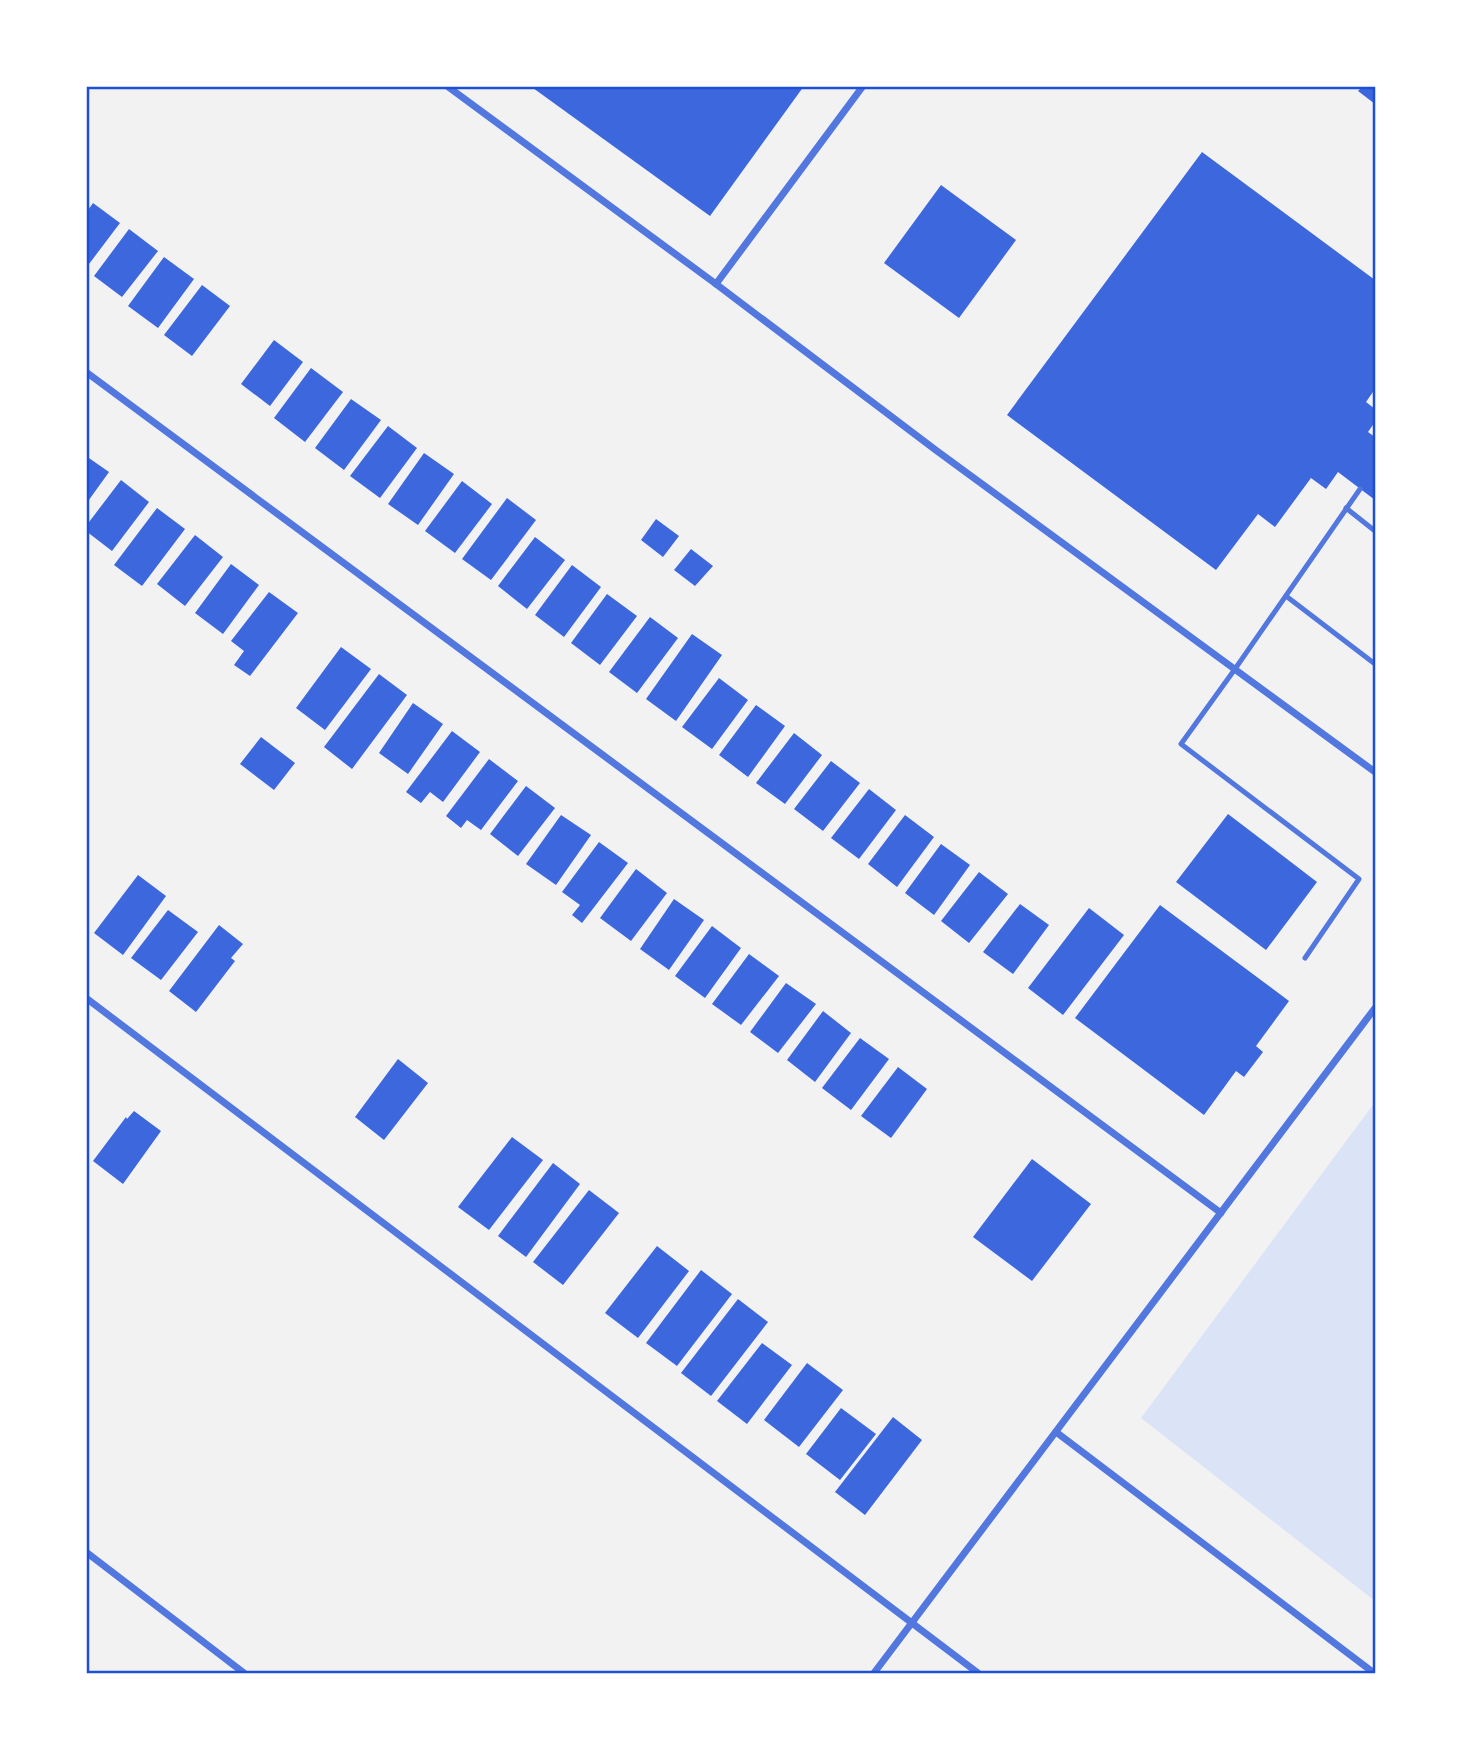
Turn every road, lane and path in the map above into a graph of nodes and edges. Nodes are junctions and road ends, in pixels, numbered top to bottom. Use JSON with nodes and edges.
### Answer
{"nodes":[{"id":1,"x":447,"y":86,"type":"edge"},
{"id":2,"x":863,"y":86,"type":"edge"},
{"id":3,"x":716,"y":284,"type":"junction"},
{"id":4,"x":86,"y":372,"type":"edge"},
{"id":5,"x":1360,"y":489,"type":"dead end"},
{"id":6,"x":1346,"y":508,"type":"junction"},
{"id":7,"x":1375,"y":531,"type":"edge"},
{"id":8,"x":1286,"y":596,"type":"junction"},
{"id":9,"x":1375,"y":664,"type":"edge"},
{"id":10,"x":1236,"y":669,"type":"junction"},
{"id":11,"x":1375,"y":772,"type":"edge"},
{"id":12,"x":1306,"y":958,"type":"dead end"},
{"id":13,"x":86,"y":998,"type":"edge"},
{"id":14,"x":1375,"y":1008,"type":"edge"},
{"id":15,"x":1221,"y":1213,"type":"junction"},
{"id":16,"x":1056,"y":1432,"type":"junction"},
{"id":17,"x":86,"y":1552,"type":"edge"},
{"id":18,"x":912,"y":1623,"type":"junction"},
{"id":19,"x":244,"y":1673,"type":"edge"},
{"id":20,"x":874,"y":1673,"type":"edge"},
{"id":21,"x":978,"y":1673,"type":"edge"},
{"id":22,"x":1374,"y":1673,"type":"edge"}],
"edges":[{"from":1,"to":3,"type":"street"},
{"from":2,"to":3,"type":"street"},
{"from":3,"to":10,"type":"street"},
{"from":4,"to":15,"type":"street"},
{"from":5,"to":6,"type":"lane"},
{"from":6,"to":7,"type":"lane"},
{"from":6,"to":8,"type":"lane"},
{"from":8,"to":9,"type":"lane"},
{"from":8,"to":10,"type":"lane"},
{"from":10,"to":11,"type":"street"},
{"from":10,"to":12,"type":"lane"},
{"from":13,"to":18,"type":"street"},
{"from":14,"to":15,"type":"street"},
{"from":15,"to":16,"type":"street"},
{"from":16,"to":18,"type":"street"},
{"from":16,"to":22,"type":"street"},
{"from":17,"to":19,"type":"street"},
{"from":18,"to":20,"type":"street"},
{"from":18,"to":21,"type":"street"}]}
